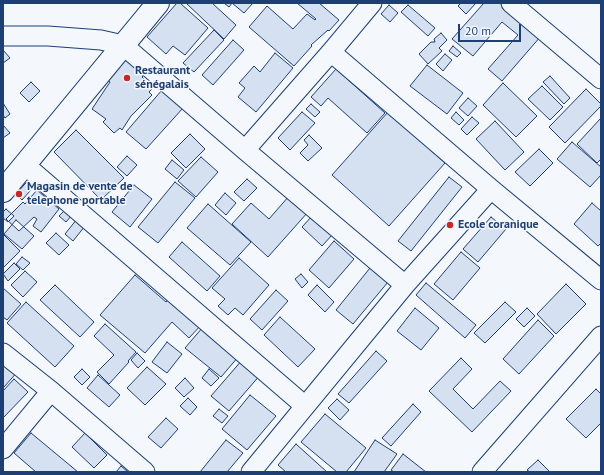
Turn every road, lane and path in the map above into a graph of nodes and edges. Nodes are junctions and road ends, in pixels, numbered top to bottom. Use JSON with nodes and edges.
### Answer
{"nodes":[{"id":1,"x":158,"y":3,"type":"edge"},
{"id":2,"x":372,"y":3,"type":"edge"},
{"id":3,"x":510,"y":3,"type":"edge"},
{"id":4,"x":3,"y":36,"type":"edge"},
{"id":5,"x":123,"y":45,"type":"junction"},
{"id":6,"x":331,"y":52,"type":"junction"},
{"id":7,"x":601,"y":79,"type":"edge"},
{"id":8,"x":245,"y":150,"type":"junction"},
{"id":9,"x":25,"y":165,"type":"junction"},
{"id":10,"x":491,"y":189,"type":"junction"},
{"id":11,"x":3,"y":191,"type":"edge"},
{"id":12,"x":601,"y":280,"type":"edge"},
{"id":13,"x":405,"y":285,"type":"junction"},
{"id":14,"x":601,"y":336,"type":"edge"},
{"id":15,"x":3,"y":352,"type":"edge"},
{"id":16,"x":51,"y":391,"type":"junction"},
{"id":17,"x":305,"y":406,"type":"junction"},
{"id":18,"x":3,"y":449,"type":"edge"},
{"id":19,"x":145,"y":472,"type":"edge"},
{"id":20,"x":251,"y":472,"type":"edge"},
{"id":21,"x":482,"y":472,"type":"edge"}],
"edges":[{"from":1,"to":5,"type":"street"},
{"from":2,"to":6,"type":"street"},
{"from":3,"to":7,"type":"street"},
{"from":4,"to":5,"type":"street"},
{"from":5,"to":8,"type":"street"},
{"from":5,"to":9,"type":"street"},
{"from":6,"to":8,"type":"street"},
{"from":6,"to":10,"type":"street"},
{"from":8,"to":13,"type":"street"},
{"from":9,"to":11,"type":"street"},
{"from":9,"to":17,"type":"street"},
{"from":10,"to":12,"type":"street"},
{"from":10,"to":13,"type":"street"},
{"from":13,"to":17,"type":"street"},
{"from":14,"to":21,"type":"street"},
{"from":15,"to":16,"type":"street"},
{"from":16,"to":18,"type":"street"},
{"from":16,"to":19,"type":"street"},
{"from":17,"to":20,"type":"street"}]}
